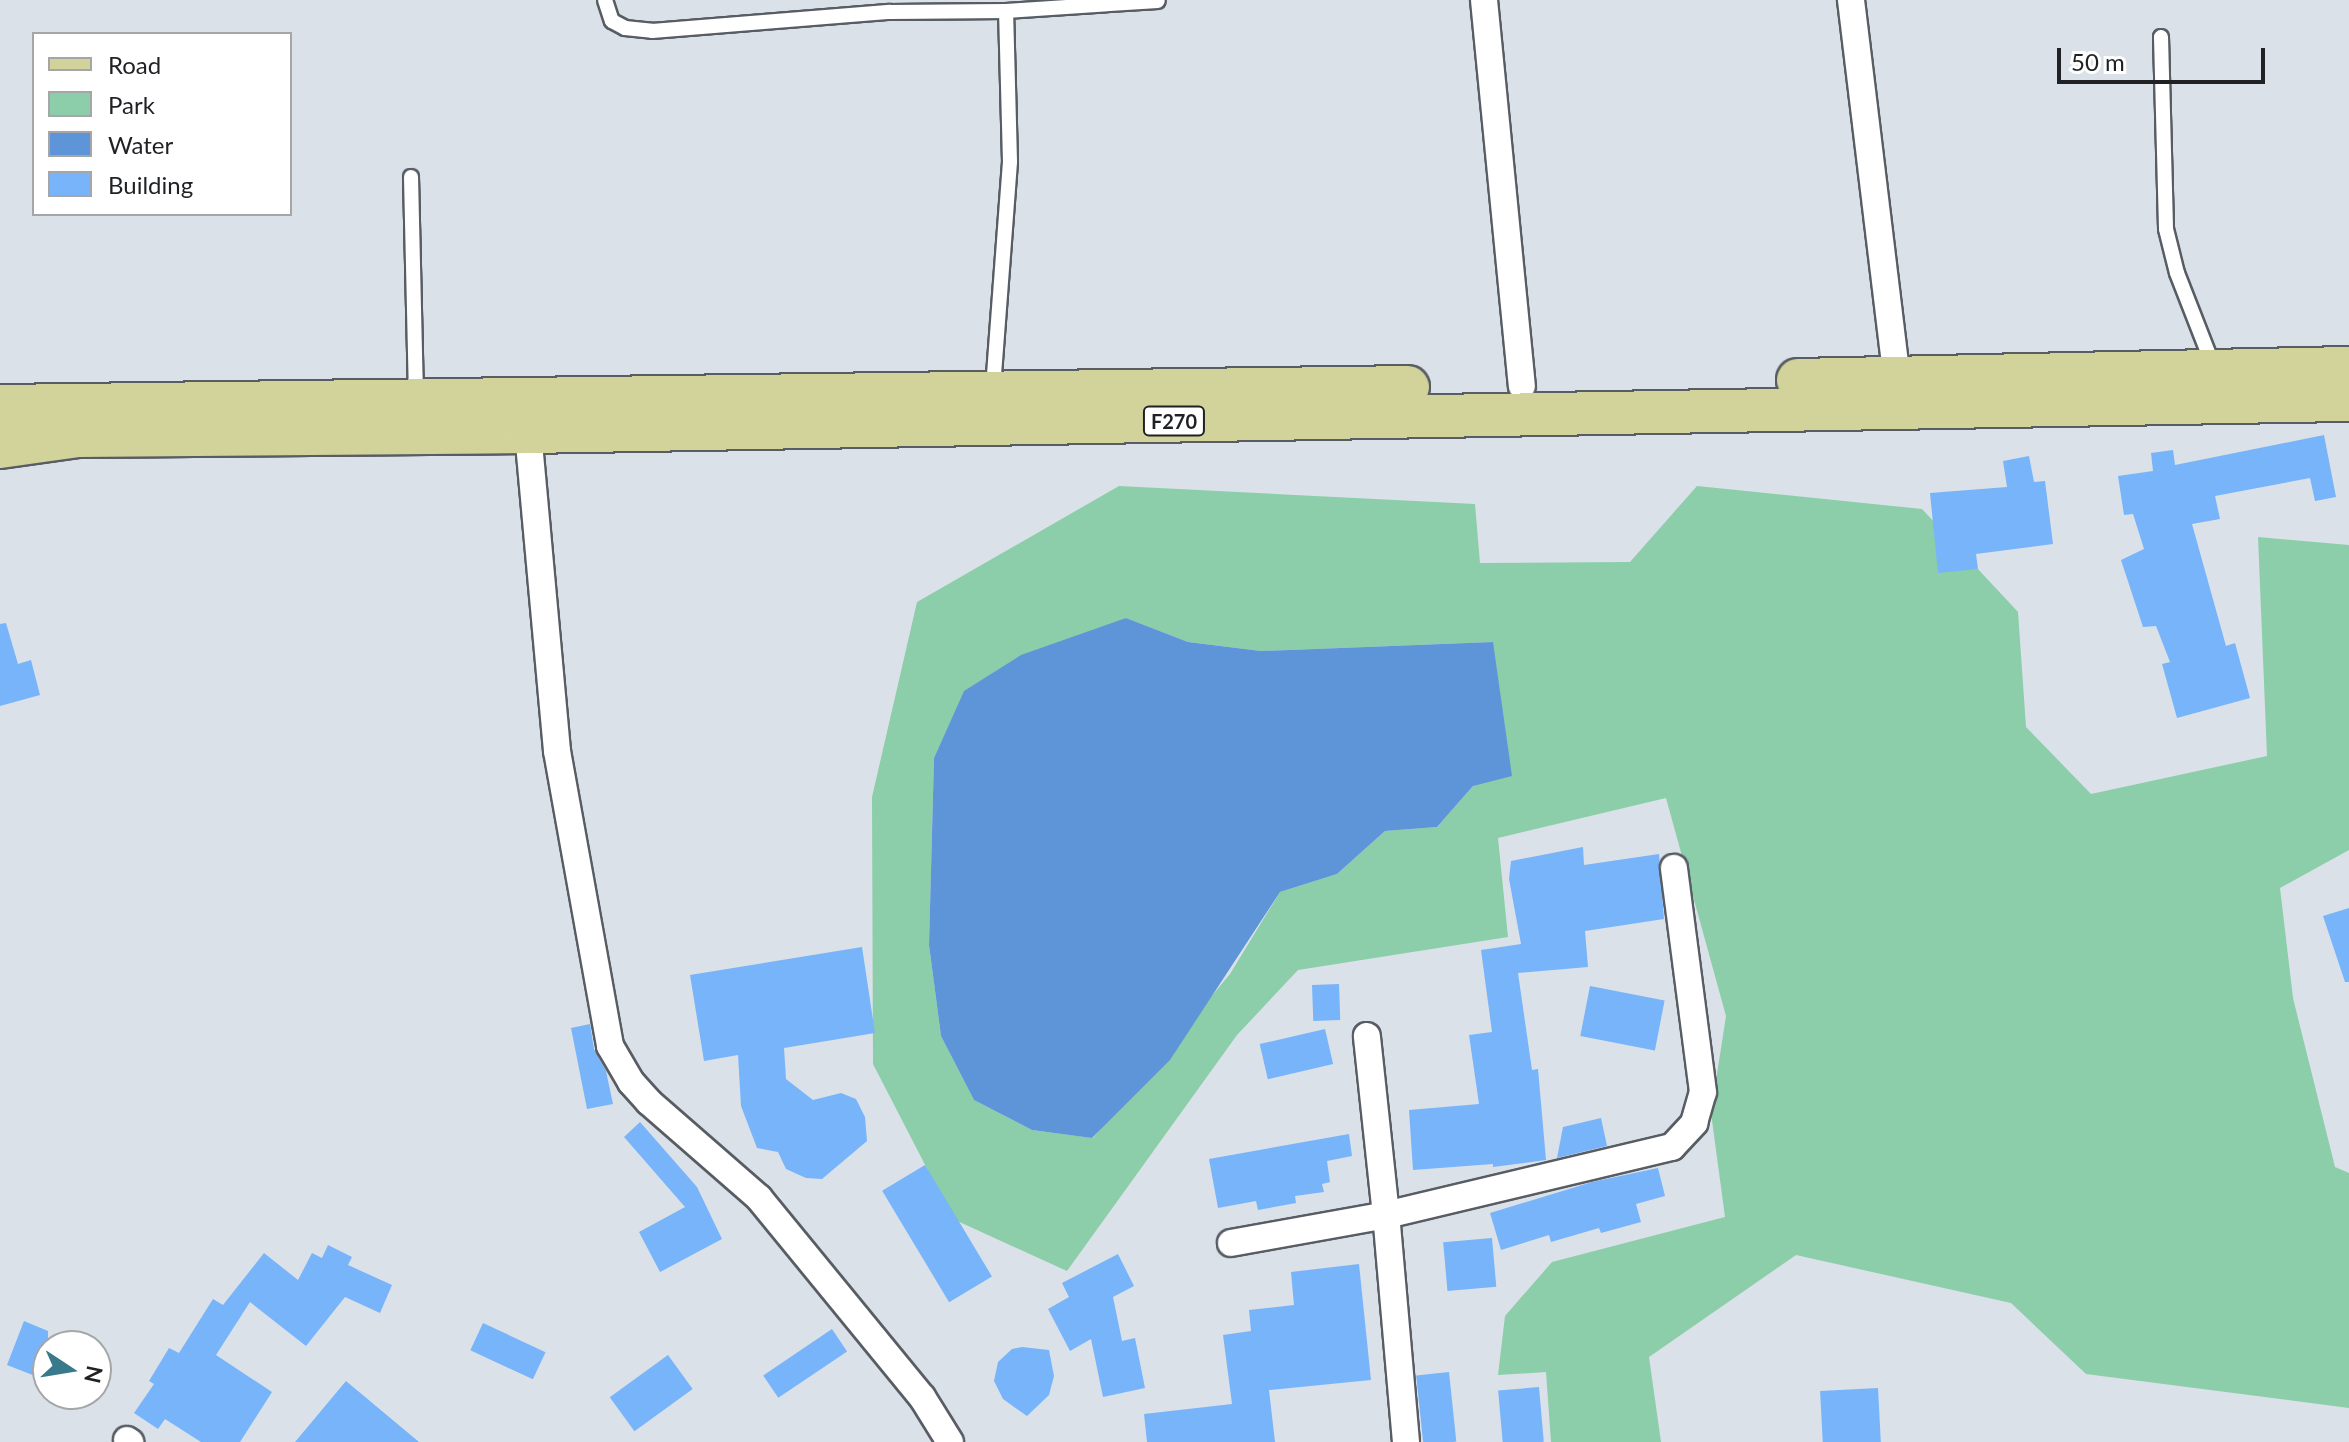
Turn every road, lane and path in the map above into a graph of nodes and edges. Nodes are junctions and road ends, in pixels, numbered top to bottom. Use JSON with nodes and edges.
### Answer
{"nodes":[{"id":1,"x":605,"y":0,"type":"edge"},
{"id":2,"x":1484,"y":0,"type":"edge"},
{"id":3,"x":1851,"y":0,"type":"edge"},
{"id":4,"x":1158,"y":1,"type":"edge"},
{"id":5,"x":1006,"y":11,"type":"junction"},
{"id":6,"x":2161,"y":37,"type":"dead end"},
{"id":7,"x":411,"y":177,"type":"dead end"},
{"id":8,"x":2349,"y":368,"type":"edge"},
{"id":9,"x":2216,"y":372,"type":"junction"},
{"id":10,"x":1897,"y":378,"type":"junction"},
{"id":11,"x":1522,"y":386,"type":"junction"},
{"id":12,"x":993,"y":393,"type":"junction"},
{"id":13,"x":416,"y":400,"type":"junction"},
{"id":14,"x":2349,"y":400,"type":"edge"},
{"id":15,"x":0,"y":406,"type":"edge"},
{"id":16,"x":528,"y":432,"type":"junction"},
{"id":17,"x":0,"y":447,"type":"edge"},
{"id":18,"x":1674,"y":868,"type":"dead end"},
{"id":19,"x":1367,"y":1036,"type":"dead end"},
{"id":20,"x":1386,"y":1215,"type":"junction"},
{"id":21,"x":1231,"y":1243,"type":"dead end"},
{"id":22,"x":950,"y":1442,"type":"edge"},
{"id":23,"x":1406,"y":1442,"type":"edge"}],
"edges":[{"from":1,"to":5,"type":"lane"},
{"from":2,"to":11,"type":"street"},
{"from":3,"to":10,"type":"street"},
{"from":4,"to":5,"type":"lane"},
{"from":5,"to":12,"type":"lane"},
{"from":6,"to":9,"type":"lane"},
{"from":7,"to":13,"type":"lane"},
{"from":8,"to":9,"type":"main road","number":"F270"},
{"from":9,"to":10,"type":"main road","number":"F270"},
{"from":10,"to":11,"type":"main road","number":"F270"},
{"from":11,"to":12,"type":"main road","number":"F270"},
{"from":12,"to":13,"type":"main road","number":"F270"},
{"from":13,"to":15,"type":"main road","number":"F270"},
{"from":14,"to":16,"type":"main road","number":"F270"},
{"from":16,"to":17,"type":"main road","number":"F270"},
{"from":16,"to":22,"type":"street"},
{"from":18,"to":20,"type":"street"},
{"from":19,"to":20,"type":"street"},
{"from":20,"to":21,"type":"street"},
{"from":20,"to":23,"type":"street"}]}
